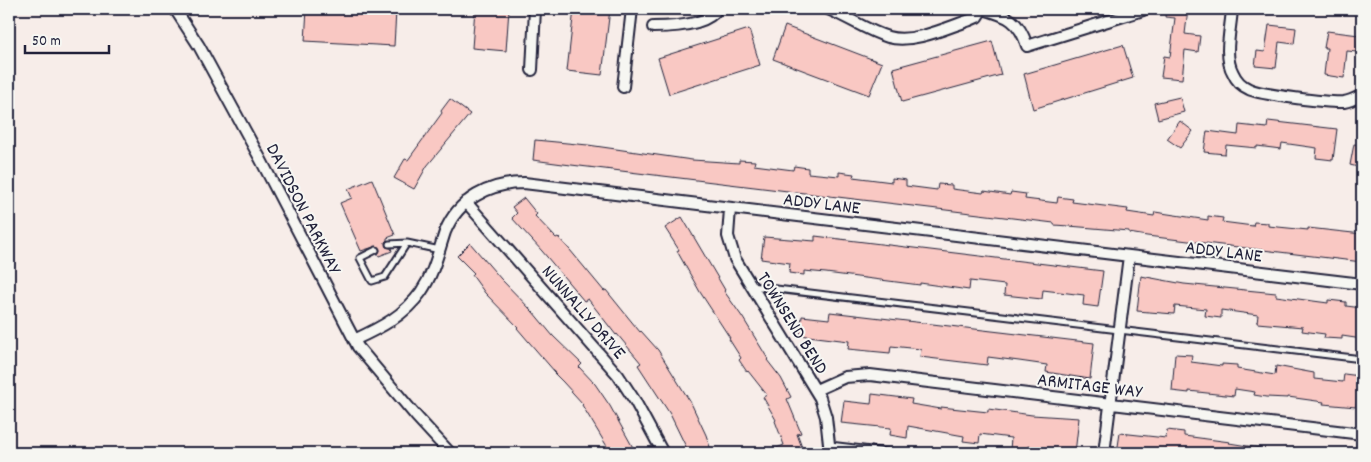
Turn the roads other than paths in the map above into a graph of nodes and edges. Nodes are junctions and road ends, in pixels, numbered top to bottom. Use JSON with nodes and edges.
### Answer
{"nodes":[{"id":1,"x":177,"y":9,"type":"edge"},
{"id":2,"x":535,"y":9,"type":"edge"},
{"id":3,"x":632,"y":9,"type":"edge"},
{"id":4,"x":717,"y":9,"type":"edge"},
{"id":5,"x":828,"y":9,"type":"edge"},
{"id":6,"x":983,"y":9,"type":"edge"},
{"id":7,"x":1232,"y":9,"type":"edge"},
{"id":8,"x":1143,"y":10,"type":"dead end"},
{"id":9,"x":653,"y":27,"type":"dead end"},
{"id":10,"x":532,"y":70,"type":"dead end"},
{"id":11,"x":624,"y":87,"type":"dead end"},
{"id":12,"x":1362,"y":96,"type":"edge"},
{"id":13,"x":466,"y":202,"type":"junction"},
{"id":14,"x":730,"y":209,"type":"junction"},
{"id":15,"x":407,"y":243,"type":"junction"},
{"id":16,"x":389,"y":244,"type":"dead end"},
{"id":17,"x":376,"y":250,"type":"dead end"},
{"id":18,"x":440,"y":250,"type":"junction"},
{"id":19,"x":1129,"y":256,"type":"junction"},
{"id":20,"x":1362,"y":284,"type":"edge"},
{"id":21,"x":751,"y":286,"type":"junction"},
{"id":22,"x":1119,"y":330,"type":"junction"},
{"id":23,"x":354,"y":340,"type":"junction"},
{"id":24,"x":1362,"y":358,"type":"edge"},
{"id":25,"x":816,"y":390,"type":"junction"},
{"id":26,"x":1110,"y":404,"type":"junction"},
{"id":27,"x":1362,"y":434,"type":"edge"},
{"id":28,"x":830,"y":449,"type":"edge"},
{"id":29,"x":450,"y":453,"type":"edge"},
{"id":30,"x":663,"y":453,"type":"edge"},
{"id":31,"x":896,"y":453,"type":"edge"},
{"id":32,"x":1104,"y":453,"type":"edge"}],
"edges":[{"from":1,"to":23,"type":"street","name":"DAVIDSON PARKWAY"},
{"from":2,"to":10,"type":"street"},
{"from":3,"to":11,"type":"street"},
{"from":4,"to":9,"type":"street"},
{"from":5,"to":6,"type":"street"},
{"from":6,"to":8,"type":"street"},
{"from":7,"to":12,"type":"street"},
{"from":13,"to":14,"type":"street","name":"ADDY LANE"},
{"from":13,"to":18,"type":"street","name":"ADDY LANE"},
{"from":13,"to":30,"type":"street","name":"NUNNALLY DRIVE"},
{"from":14,"to":19,"type":"street","name":"ADDY LANE"},
{"from":14,"to":21,"type":"street","name":"TOWNSEND BEND"},
{"from":15,"to":16,"type":"lane"},
{"from":15,"to":17,"type":"lane"},
{"from":15,"to":18,"type":"lane"},
{"from":18,"to":23,"type":"street","name":"ADDY LANE"},
{"from":19,"to":20,"type":"street","name":"ADDY LANE"},
{"from":19,"to":22,"type":"street"},
{"from":21,"to":22,"type":"lane"},
{"from":21,"to":25,"type":"street","name":"TOWNSEND BEND"},
{"from":22,"to":24,"type":"lane"},
{"from":22,"to":26,"type":"street"},
{"from":23,"to":29,"type":"street","name":"DAVIDSON PARKWAY"},
{"from":25,"to":26,"type":"street","name":"ARMITAGE WAY"},
{"from":25,"to":28,"type":"street","name":"TOWNSEND BEND"},
{"from":26,"to":27,"type":"street","name":"ARMITAGE WAY"},
{"from":26,"to":32,"type":"street"},
{"from":28,"to":31,"type":"lane"}]}
